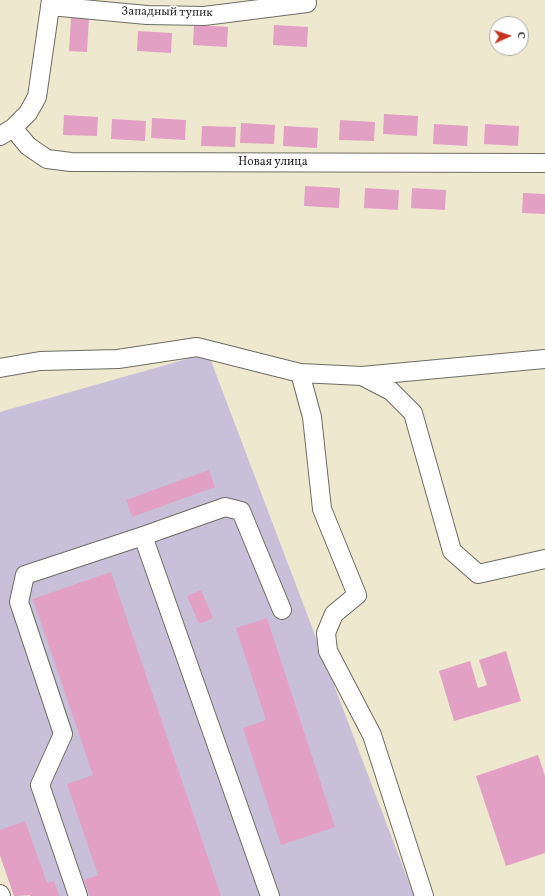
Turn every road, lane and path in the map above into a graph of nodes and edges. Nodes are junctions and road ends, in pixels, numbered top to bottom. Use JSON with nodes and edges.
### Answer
{"nodes":[{"id":1,"x":50,"y":3,"type":"edge"},
{"id":2,"x":307,"y":3,"type":"dead end"},
{"id":3,"x":6,"y":132,"type":"edge"},
{"id":4,"x":545,"y":163,"type":"edge"},
{"id":5,"x":545,"y":359,"type":"edge"},
{"id":6,"x":0,"y":368,"type":"edge"},
{"id":7,"x":300,"y":373,"type":"junction"},
{"id":8,"x":362,"y":376,"type":"junction"},
{"id":9,"x":143,"y":536,"type":"junction"},
{"id":10,"x":545,"y":559,"type":"edge"},
{"id":11,"x":282,"y":610,"type":"dead end"},
{"id":12,"x":78,"y":896,"type":"edge"},
{"id":13,"x":270,"y":896,"type":"edge"},
{"id":14,"x":424,"y":896,"type":"edge"}],
"edges":[{"from":1,"to":2,"type":"street","name":"Западный тупик"},
{"from":1,"to":3,"type":"street","name":"Новая улица"},
{"from":3,"to":4,"type":"street","name":"Новая улица"},
{"from":5,"to":8,"type":"street"},
{"from":6,"to":7,"type":"street"},
{"from":7,"to":8,"type":"street"},
{"from":7,"to":14,"type":"street"},
{"from":8,"to":10,"type":"street"},
{"from":9,"to":11,"type":"street"},
{"from":9,"to":12,"type":"street"},
{"from":9,"to":13,"type":"street"}]}
